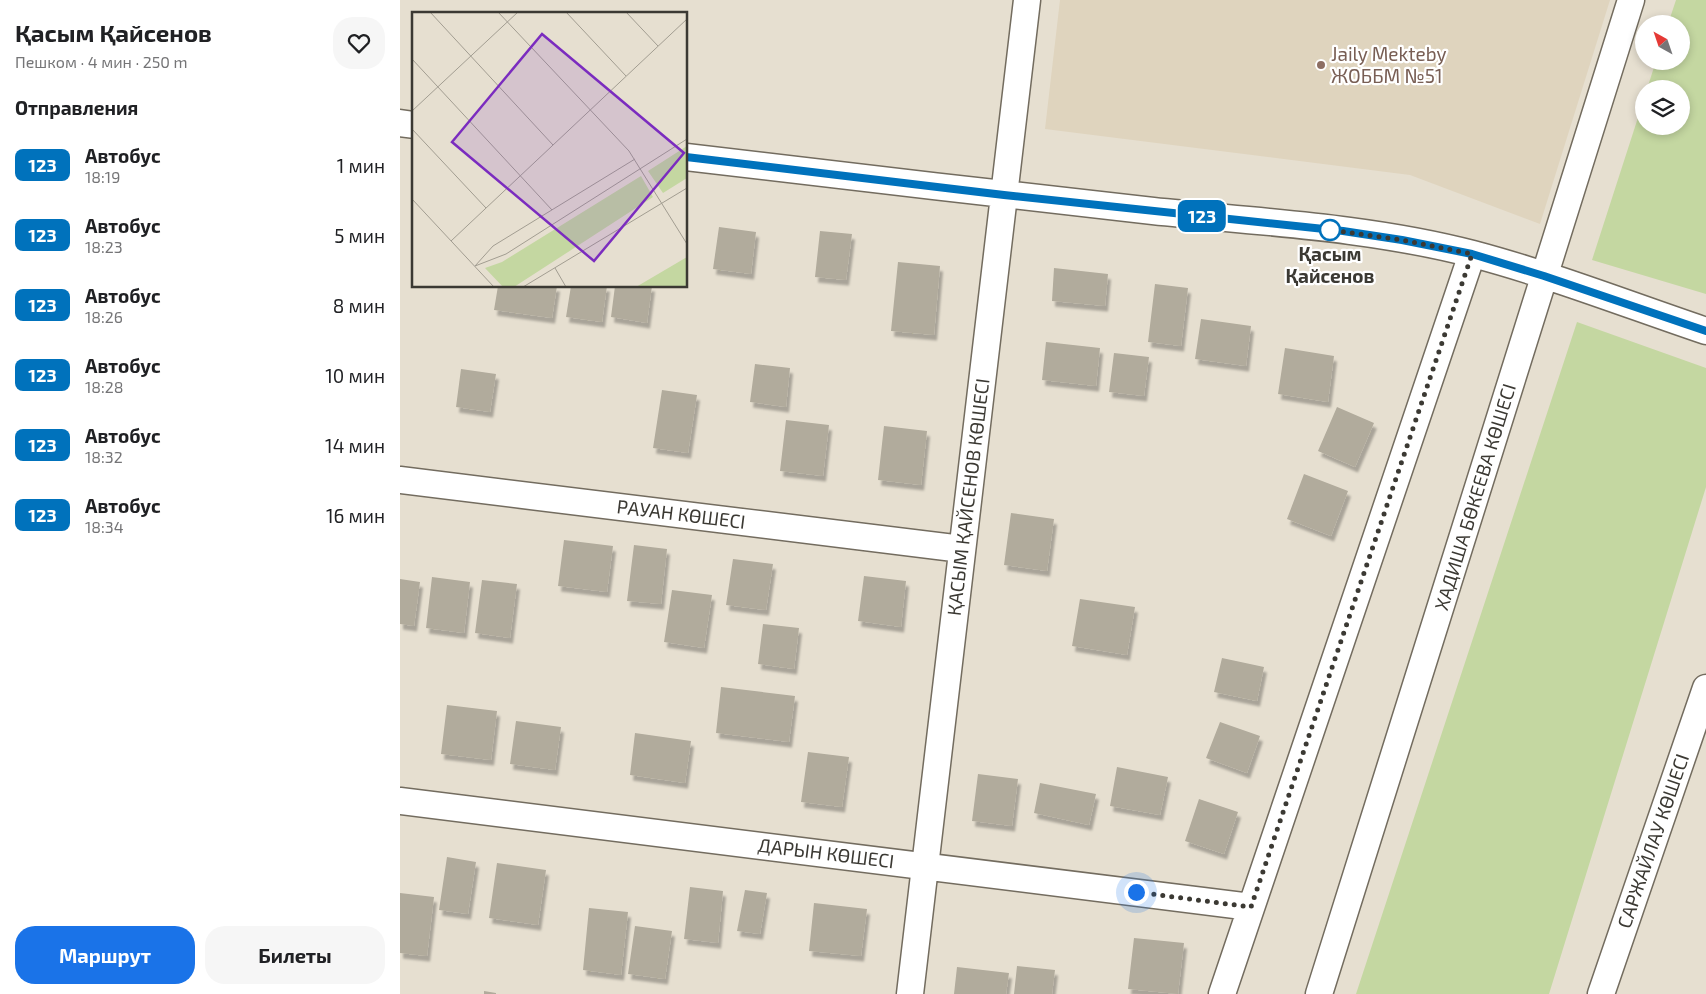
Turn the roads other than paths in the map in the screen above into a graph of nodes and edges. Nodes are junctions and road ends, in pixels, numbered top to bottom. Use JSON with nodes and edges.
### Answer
{"nodes":[{"id":1,"x":1027,"y":0,"type":"edge"},
{"id":2,"x":1631,"y":0,"type":"edge"},
{"id":3,"x":688,"y":157,"type":"edge"},
{"id":4,"x":1004,"y":195,"type":"junction"},
{"id":5,"x":1472,"y":254,"type":"junction"},
{"id":6,"x":1544,"y":276,"type":"junction"},
{"id":7,"x":1706,"y":331,"type":"edge"},
{"id":8,"x":400,"y":480,"type":"edge"},
{"id":9,"x":962,"y":549,"type":"junction"},
{"id":10,"x":1706,"y":688,"type":"edge"},
{"id":11,"x":400,"y":801,"type":"edge"},
{"id":12,"x":925,"y":865,"type":"junction"},
{"id":13,"x":1251,"y":907,"type":"junction"},
{"id":14,"x":910,"y":994,"type":"edge"},
{"id":15,"x":1222,"y":994,"type":"edge"},
{"id":16,"x":1319,"y":994,"type":"edge"},
{"id":17,"x":1601,"y":994,"type":"edge"}],
"edges":[{"from":1,"to":4,"type":"street","name":"ҚАСЫМ ҚАЙСЕНОВ КӨШЕСІ"},
{"from":2,"to":6,"type":"street","name":"ХАДИША БӨКЕЕВА КӨШЕСІ"},
{"from":3,"to":4,"type":"street"},
{"from":4,"to":5,"type":"street"},
{"from":4,"to":9,"type":"street","name":"ҚАСЫМ ҚАЙСЕНОВ КӨШЕСІ"},
{"from":5,"to":6,"type":"street"},
{"from":5,"to":13,"type":"street"},
{"from":6,"to":7,"type":"street"},
{"from":6,"to":16,"type":"street","name":"ХАДИША БӨКЕЕВА КӨШЕСІ"},
{"from":8,"to":9,"type":"street","name":"РАУАН КӨШЕСІ"},
{"from":9,"to":12,"type":"street","name":"ҚАСЫМ ҚАЙСЕНОВ КӨШЕСІ"},
{"from":10,"to":17,"type":"street","name":"САРЖАЙЛАУ КӨШЕСІ"},
{"from":11,"to":12,"type":"street","name":"ДАРЫН КӨШЕСІ"},
{"from":12,"to":13,"type":"street","name":"ДАРЫН КӨШЕСІ"},
{"from":12,"to":14,"type":"street","name":"ҚАСЫМ ҚАЙСЕНОВ КӨШЕСІ"},
{"from":13,"to":15,"type":"street"}]}
